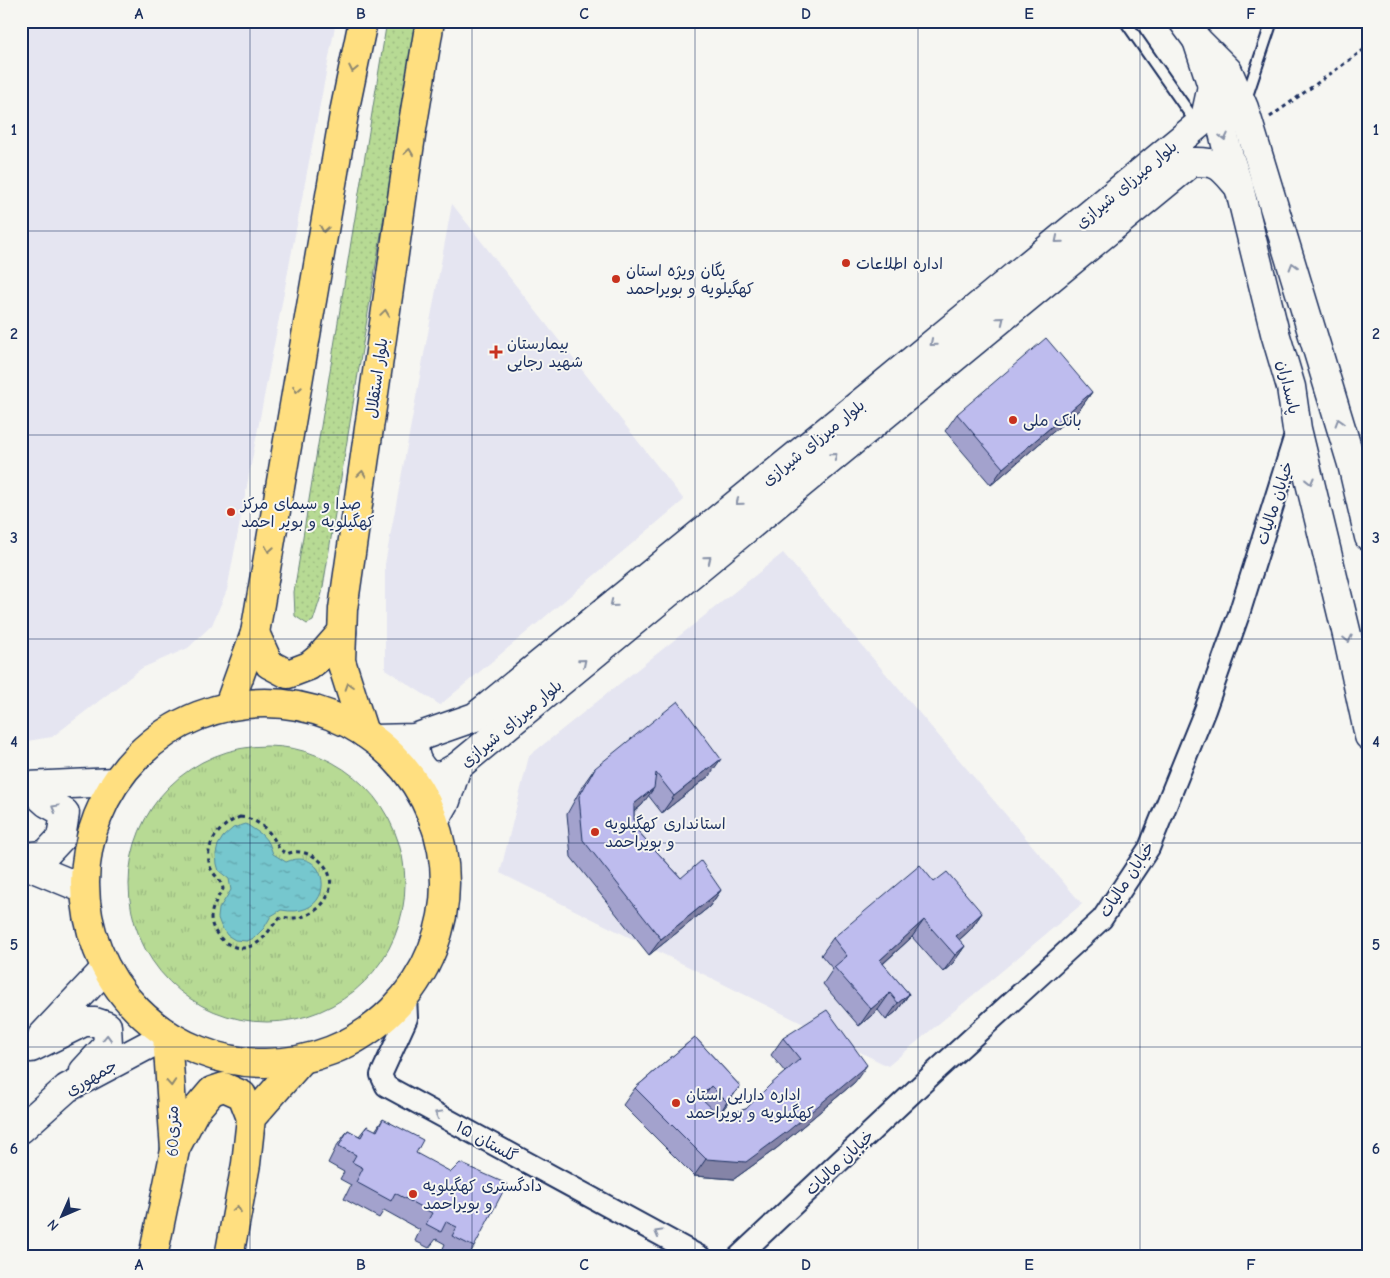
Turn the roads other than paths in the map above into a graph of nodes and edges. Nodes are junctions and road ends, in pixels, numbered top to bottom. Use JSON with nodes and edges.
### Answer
{"nodes":[{"id":1,"x":363,"y":21,"type":"edge"},
{"id":2,"x":430,"y":21,"type":"edge"},
{"id":3,"x":1125,"y":21,"type":"edge"},
{"id":4,"x":1272,"y":21,"type":"edge"},
{"id":5,"x":1190,"y":31,"type":"edge"},
{"id":6,"x":1212,"y":86,"type":"junction"},
{"id":7,"x":1247,"y":119,"type":"junction"},
{"id":8,"x":1198,"y":125,"type":"junction"},
{"id":9,"x":1239,"y":187,"type":"junction"},
{"id":10,"x":1306,"y":309,"type":"junction"},
{"id":11,"x":1272,"y":319,"type":"junction"},
{"id":12,"x":1291,"y":386,"type":"junction"},
{"id":13,"x":1328,"y":386,"type":"junction"},
{"id":14,"x":1297,"y":429,"type":"junction"},
{"id":15,"x":1369,"y":537,"type":"edge"},
{"id":16,"x":342,"y":632,"type":"junction"},
{"id":17,"x":255,"y":634,"type":"junction"},
{"id":18,"x":229,"y":706,"type":"junction"},
{"id":19,"x":369,"y":736,"type":"junction"},
{"id":20,"x":1369,"y":736,"type":"edge"},
{"id":21,"x":415,"y":738,"type":"junction"},
{"id":22,"x":457,"y":767,"type":"junction"},
{"id":23,"x":114,"y":782,"type":"junction"},
{"id":24,"x":24,"y":785,"type":"edge"},
{"id":25,"x":434,"y":822,"type":"junction"},
{"id":26,"x":21,"y":858,"type":"edge"},
{"id":27,"x":21,"y":863,"type":"edge"},
{"id":28,"x":84,"y":889,"type":"junction"},
{"id":29,"x":106,"y":968,"type":"junction"},
{"id":30,"x":406,"y":995,"type":"junction"},
{"id":31,"x":167,"y":1034,"type":"junction"},
{"id":32,"x":26,"y":1053,"type":"edge"},
{"id":33,"x":302,"y":1060,"type":"junction"},
{"id":34,"x":67,"y":1088,"type":"junction"},
{"id":35,"x":251,"y":1118,"type":"junction"},
{"id":36,"x":21,"y":1129,"type":"edge"},
{"id":37,"x":175,"y":1150,"type":"junction"},
{"id":38,"x":154,"y":1257,"type":"edge"},
{"id":39,"x":229,"y":1257,"type":"edge"},
{"id":40,"x":701,"y":1257,"type":"edge"},
{"id":41,"x":738,"y":1257,"type":"edge"}],
"edges":[{"from":1,"to":17,"type":"main road","one_way":true},
{"from":16,"to":2,"type":"main road","name":"بلوار استقلال","one_way":true},
{"from":3,"to":8,"type":"lane"},
{"from":4,"to":7,"type":"lane"},
{"from":5,"to":6,"type":"main road","name":"پاسداران"},
{"from":5,"to":7,"type":"main road","name":"پاسداران"},
{"from":6,"to":8,"type":"main road","name":"بلوار میرزای شیرازی"},
{"from":6,"to":9,"type":"main road","name":"پاسداران","one_way":true},
{"from":10,"to":7,"type":"main road","name":"پاسداران","one_way":true},
{"from":8,"to":21,"type":"main road","name":"بلوار میرزای شیرازی","one_way":true},
{"from":9,"to":11,"type":"main road","name":"پاسداران"},
{"from":22,"to":9,"type":"main road","name":"بلوار میرزای شیرازی","one_way":true},
{"from":10,"to":11,"type":"main road"},
{"from":10,"to":13,"type":"main road","name":"پاسداران"},
{"from":11,"to":12,"type":"main road","name":"پاسداران"},
{"from":12,"to":13,"type":"main road"},
{"from":12,"to":14,"type":"main road","name":"پاسداران"},
{"from":15,"to":13,"type":"main road","name":"پاسداران","one_way":true},
{"from":14,"to":20,"type":"main road","name":"پاسداران","one_way":true},
{"from":14,"to":41,"type":"street","name":"خیابان مالیات"},
{"from":16,"to":17,"type":"main road"},
{"from":19,"to":16,"type":"main road","name":"بلوار استقلال","one_way":true},
{"from":17,"to":18,"type":"main road"},
{"from":18,"to":19,"type":"main road"},
{"from":18,"to":23,"type":"main road"},
{"from":19,"to":21,"type":"main road","name":"بلوار میرزای شیرازی"},
{"from":19,"to":25,"type":"main road"},
{"from":21,"to":22,"type":"main road"},
{"from":22,"to":25,"type":"main road","name":"بلوار میرزای شیرازی"},
{"from":23,"to":24,"type":"main road"},
{"from":23,"to":28,"type":"main road"},
{"from":26,"to":24,"type":"main road","one_way":true},
{"from":25,"to":30,"type":"main road"},
{"from":27,"to":28,"type":"main road"},
{"from":28,"to":29,"type":"main road"},
{"from":29,"to":31,"type":"main road"},
{"from":29,"to":32,"type":"main road"},
{"from":30,"to":33,"type":"main road"},
{"from":40,"to":30,"type":"street","name":"گلستان ۱۵","one_way":true},
{"from":31,"to":33,"type":"main road"},
{"from":31,"to":34,"type":"main road","name":"جمهوری"},
{"from":31,"to":37,"type":"main road","name":"60متری","one_way":true},
{"from":34,"to":32,"type":"main road","one_way":true},
{"from":33,"to":35,"type":"main road"},
{"from":34,"to":36,"type":"main road","name":"جمهوری"},
{"from":35,"to":37,"type":"main road"},
{"from":39,"to":35,"type":"main road","one_way":true},
{"from":37,"to":38,"type":"main road","name":"60متری"}]}
